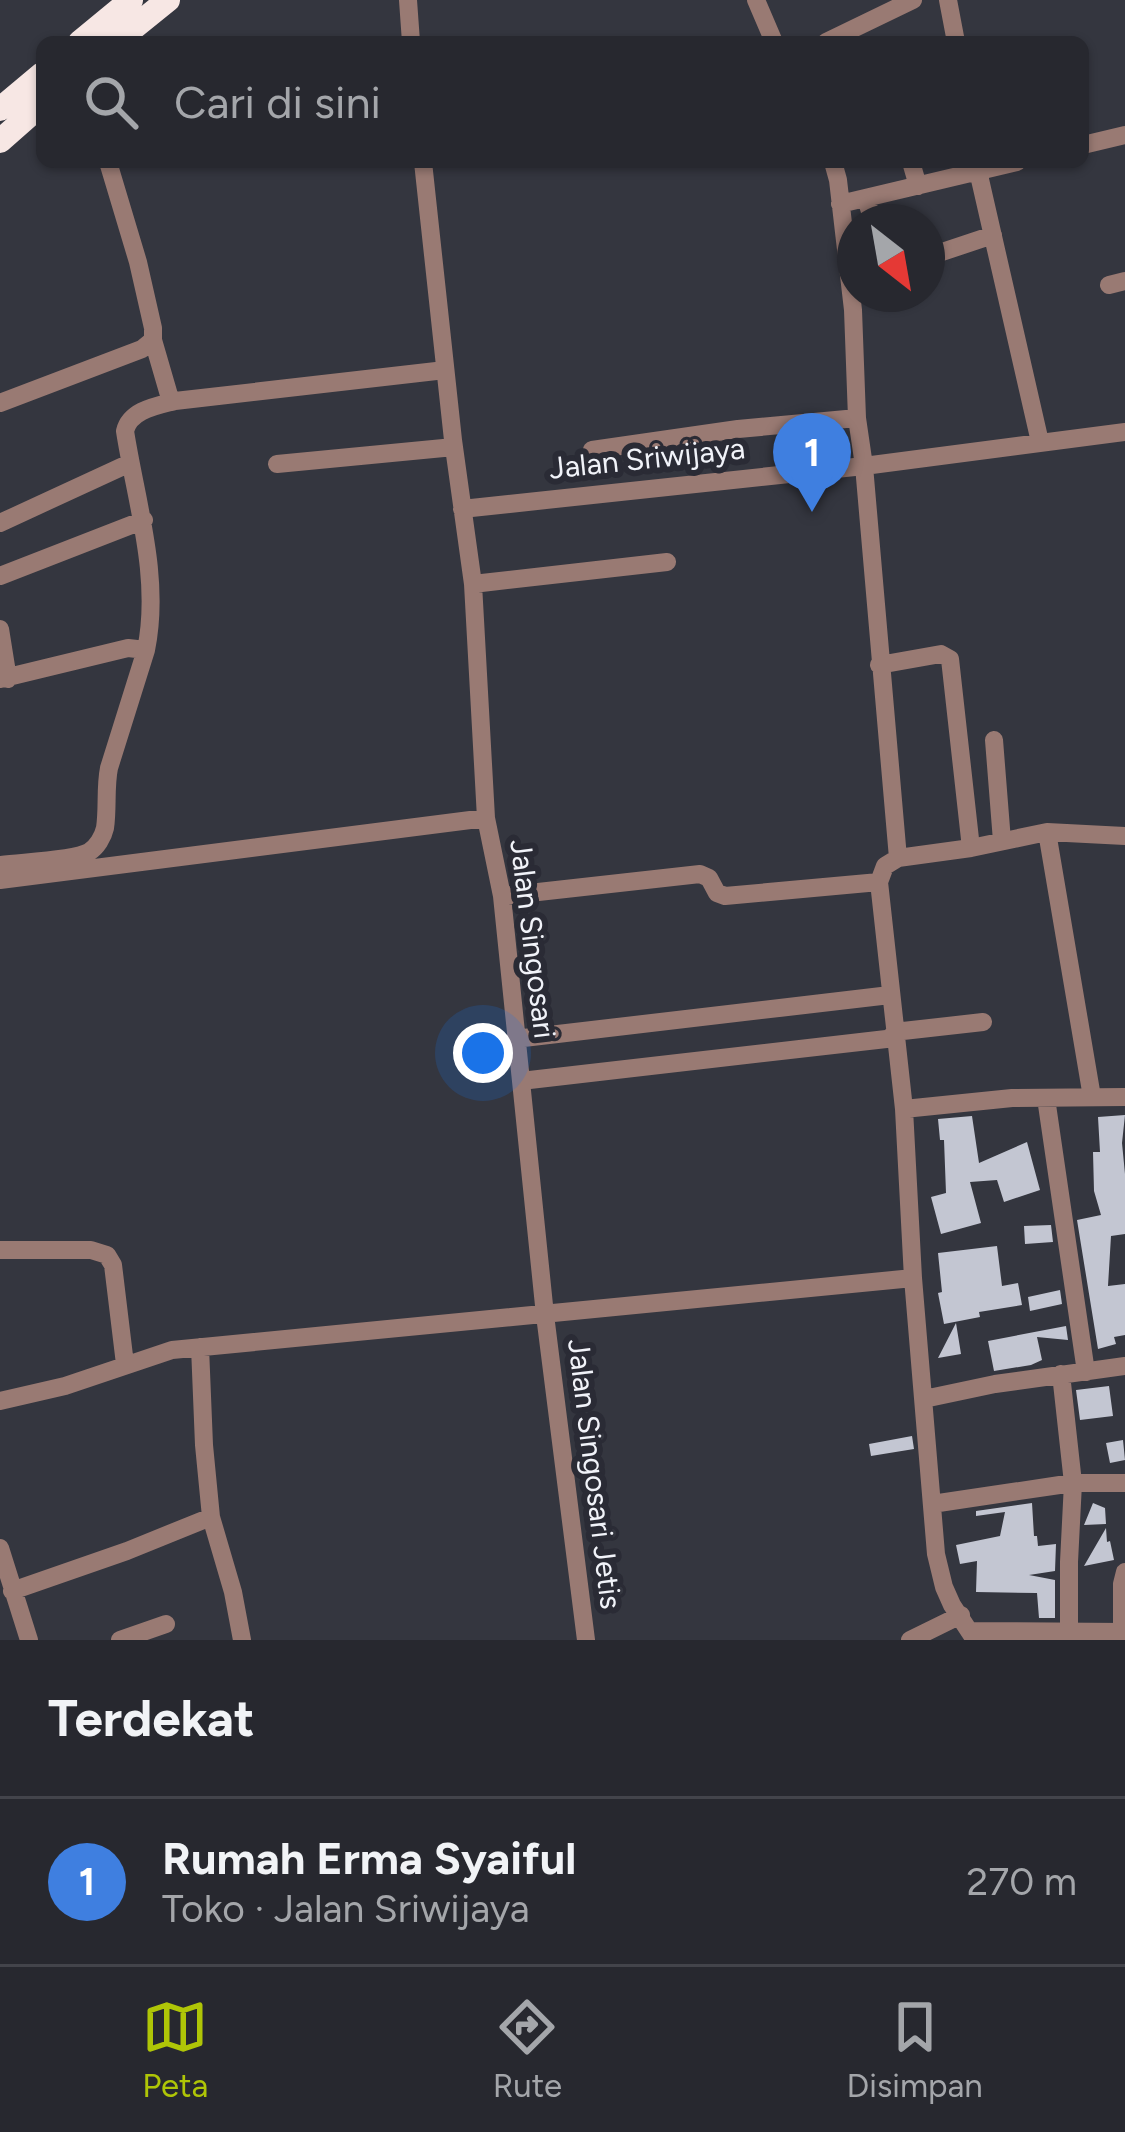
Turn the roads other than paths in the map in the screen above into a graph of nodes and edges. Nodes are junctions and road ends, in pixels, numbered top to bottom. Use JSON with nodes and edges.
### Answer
{"nodes":[{"id":1,"x":131,"y":0,"type":"edge"},
{"id":2,"x":168,"y":0,"type":"edge"},
{"id":3,"x":408,"y":0,"type":"edge"},
{"id":4,"x":756,"y":0,"type":"edge"},
{"id":5,"x":913,"y":0,"type":"edge"},
{"id":6,"x":948,"y":0,"type":"edge"},
{"id":7,"x":872,"y":32,"type":"edge"},
{"id":8,"x":87,"y":36,"type":"edge"},
{"id":9,"x":123,"y":36,"type":"edge"},
{"id":10,"x":411,"y":36,"type":"edge"},
{"id":11,"x":771,"y":36,"type":"edge"},
{"id":12,"x":955,"y":36,"type":"edge"},
{"id":13,"x":36,"y":79,"type":"edge"},
{"id":14,"x":0,"y":109,"type":"edge"},
{"id":15,"x":36,"y":109,"type":"edge"},
{"id":16,"x":1125,"y":135,"type":"edge"},
{"id":17,"x":0,"y":140,"type":"edge"},
{"id":18,"x":1089,"y":144,"type":"edge"},
{"id":19,"x":110,"y":168,"type":"edge"},
{"id":20,"x":424,"y":168,"type":"edge"},
{"id":21,"x":834,"y":168,"type":"edge"},
{"id":22,"x":913,"y":168,"type":"edge"},
{"id":23,"x":974,"y":168,"type":"edge"},
{"id":24,"x":977,"y":168,"type":"edge"},
{"id":25,"x":919,"y":186,"type":"junction"},
{"id":26,"x":866,"y":198,"type":"junction"},
{"id":27,"x":840,"y":204,"type":"joint"},
{"id":28,"x":868,"y":204,"type":"edge"},
{"id":29,"x":992,"y":235,"type":"junction"},
{"id":30,"x":945,"y":251,"type":"edge"},
{"id":31,"x":853,"y":312,"type":"edge"},
{"id":32,"x":153,"y":340,"type":"junction"},
{"id":33,"x":445,"y":370,"type":"junction"},
{"id":34,"x":172,"y":402,"type":"junction"},
{"id":35,"x":0,"y":403,"type":"edge"},
{"id":36,"x":857,"y":418,"type":"junction"},
{"id":37,"x":1125,"y":432,"type":"edge"},
{"id":38,"x":1040,"y":442,"type":"junction"},
{"id":39,"x":454,"y":447,"type":"junction"},
{"id":40,"x":592,"y":450,"type":"dead end"},
{"id":41,"x":130,"y":463,"type":"junction"},
{"id":42,"x":277,"y":464,"type":"dead end"},
{"id":43,"x":865,"y":466,"type":"junction"},
{"id":44,"x":462,"y":509,"type":"junction"},
{"id":45,"x":144,"y":520,"type":"junction"},
{"id":46,"x":0,"y":523,"type":"edge"},
{"id":47,"x":667,"y":562,"type":"dead end"},
{"id":48,"x":0,"y":576,"type":"edge"},
{"id":49,"x":473,"y":584,"type":"junction"},
{"id":50,"x":0,"y":629,"type":"edge"},
{"id":51,"x":146,"y":650,"type":"junction"},
{"id":52,"x":880,"y":665,"type":"junction"},
{"id":53,"x":4,"y":679,"type":"edge"},
{"id":54,"x":994,"y":740,"type":"dead end"},
{"id":55,"x":486,"y":818,"type":"junction"},
{"id":56,"x":1047,"y":832,"type":"junction"},
{"id":57,"x":1125,"y":836,"type":"edge"},
{"id":58,"x":1003,"y":841,"type":"junction"},
{"id":59,"x":971,"y":848,"type":"junction"},
{"id":60,"x":898,"y":858,"type":"junction"},
{"id":61,"x":0,"y":865,"type":"edge"},
{"id":62,"x":0,"y":880,"type":"edge"},
{"id":63,"x":879,"y":882,"type":"junction"},
{"id":64,"x":502,"y":896,"type":"junction"},
{"id":65,"x":890,"y":995,"type":"junction"},
{"id":66,"x":983,"y":1022,"type":"dead end"},
{"id":67,"x":894,"y":1035,"type":"junction"},
{"id":68,"x":515,"y":1039,"type":"junction"},
{"id":69,"x":520,"y":1081,"type":"junction"},
{"id":70,"x":1092,"y":1097,"type":"junction"},
{"id":71,"x":1125,"y":1097,"type":"edge"},
{"id":72,"x":1046,"y":1098,"type":"junction"},
{"id":73,"x":904,"y":1109,"type":"junction"},
{"id":74,"x":0,"y":1250,"type":"edge"},
{"id":75,"x":914,"y":1278,"type":"junction"},
{"id":76,"x":544,"y":1316,"type":"junction"},
{"id":77,"x":200,"y":1347,"type":"junction"},
{"id":78,"x":125,"y":1364,"type":"junction"},
{"id":79,"x":1125,"y":1366,"type":"edge"},
{"id":80,"x":1087,"y":1372,"type":"junction"},
{"id":81,"x":1061,"y":1374,"type":"junction"},
{"id":82,"x":925,"y":1399,"type":"junction"},
{"id":83,"x":0,"y":1401,"type":"edge"},
{"id":84,"x":1073,"y":1483,"type":"junction"},
{"id":85,"x":1125,"y":1483,"type":"edge"},
{"id":86,"x":932,"y":1504,"type":"junction"},
{"id":87,"x":211,"y":1517,"type":"junction"},
{"id":88,"x":0,"y":1548,"type":"edge"},
{"id":89,"x":1125,"y":1572,"type":"edge"},
{"id":90,"x":12,"y":1591,"type":"junction"},
{"id":91,"x":10,"y":1617,"type":"edge"},
{"id":92,"x":166,"y":1624,"type":"dead end"},
{"id":93,"x":969,"y":1628,"type":"edge"},
{"id":94,"x":1069,"y":1631,"type":"junction"},
{"id":95,"x":1124,"y":1632,"type":"edge"},
{"id":96,"x":28,"y":1640,"type":"edge"},
{"id":97,"x":120,"y":1640,"type":"edge"},
{"id":98,"x":242,"y":1640,"type":"edge"},
{"id":99,"x":586,"y":1640,"type":"edge"},
{"id":100,"x":910,"y":1640,"type":"edge"}],
"edges":[{"from":1,"to":8,"type":"highway"},
{"from":2,"to":9,"type":"highway"},
{"from":3,"to":10,"type":"street"},
{"from":4,"to":11,"type":"street"},
{"from":5,"to":7,"type":"street"},
{"from":6,"to":12,"type":"street"},
{"from":13,"to":14,"type":"highway"},
{"from":15,"to":17,"type":"highway"},
{"from":16,"to":18,"type":"street"},
{"from":19,"to":32,"type":"street"},
{"from":20,"to":33,"type":"street","name":"Jalan Singosari"},
{"from":21,"to":27,"type":"street"},
{"from":22,"to":25,"type":"street"},
{"from":23,"to":25,"type":"street"},
{"from":24,"to":29,"type":"street"},
{"from":25,"to":26,"type":"street"},
{"from":26,"to":27,"type":"street"},
{"from":26,"to":28,"type":"street"},
{"from":29,"to":30,"type":"street"},
{"from":29,"to":38,"type":"street"},
{"from":31,"to":36,"type":"street"},
{"from":32,"to":34,"type":"street"},
{"from":32,"to":35,"type":"street"},
{"from":33,"to":34,"type":"street"},
{"from":33,"to":39,"type":"street","name":"Jalan Singosari"},
{"from":34,"to":41,"type":"street"},
{"from":36,"to":40,"type":"street"},
{"from":36,"to":43,"type":"street"},
{"from":37,"to":38,"type":"street","name":"Jalan Sriwijaya"},
{"from":38,"to":43,"type":"street","name":"Jalan Sriwijaya"},
{"from":39,"to":42,"type":"street"},
{"from":39,"to":44,"type":"street","name":"Jalan Singosari"},
{"from":41,"to":45,"type":"street"},
{"from":41,"to":46,"type":"street"},
{"from":43,"to":44,"type":"street","name":"Jalan Sriwijaya"},
{"from":43,"to":52,"type":"street"},
{"from":44,"to":49,"type":"street","name":"Jalan Singosari"},
{"from":45,"to":48,"type":"street"},
{"from":45,"to":51,"type":"street"},
{"from":47,"to":49,"type":"street"},
{"from":49,"to":55,"type":"street","name":"Jalan Singosari"},
{"from":50,"to":53,"type":"street"},
{"from":51,"to":53,"type":"street"},
{"from":51,"to":61,"type":"street"},
{"from":52,"to":59,"type":"street"},
{"from":52,"to":60,"type":"street"},
{"from":54,"to":58,"type":"street"},
{"from":55,"to":62,"type":"street"},
{"from":55,"to":64,"type":"street","name":"Jalan Singosari"},
{"from":56,"to":57,"type":"street"},
{"from":56,"to":58,"type":"street"},
{"from":56,"to":70,"type":"street"},
{"from":58,"to":59,"type":"street"},
{"from":59,"to":60,"type":"street"},
{"from":60,"to":63,"type":"street"},
{"from":63,"to":64,"type":"street"},
{"from":63,"to":65,"type":"street"},
{"from":64,"to":68,"type":"street","name":"Jalan Singosari"},
{"from":65,"to":67,"type":"street"},
{"from":65,"to":68,"type":"street"},
{"from":66,"to":67,"type":"street"},
{"from":67,"to":69,"type":"street"},
{"from":67,"to":73,"type":"street"},
{"from":68,"to":69,"type":"street","name":"Jalan Singosari"},
{"from":69,"to":76,"type":"street","name":"Jalan Singosari"},
{"from":70,"to":71,"type":"street"},
{"from":70,"to":72,"type":"street"},
{"from":72,"to":73,"type":"street"},
{"from":72,"to":80,"type":"street"},
{"from":73,"to":75,"type":"street"},
{"from":74,"to":78,"type":"street"},
{"from":75,"to":76,"type":"street"},
{"from":75,"to":82,"type":"street"},
{"from":76,"to":77,"type":"street"},
{"from":76,"to":99,"type":"street","name":"Jalan Singosari Jetis"},
{"from":77,"to":78,"type":"street"},
{"from":77,"to":87,"type":"street"},
{"from":78,"to":83,"type":"street"},
{"from":79,"to":80,"type":"street"},
{"from":80,"to":81,"type":"street"},
{"from":81,"to":82,"type":"street"},
{"from":81,"to":84,"type":"street"},
{"from":82,"to":86,"type":"street"},
{"from":84,"to":85,"type":"street"},
{"from":84,"to":86,"type":"street"},
{"from":84,"to":94,"type":"street"},
{"from":86,"to":93,"type":"street"},
{"from":87,"to":90,"type":"street"},
{"from":87,"to":98,"type":"street"},
{"from":88,"to":90,"type":"street"},
{"from":89,"to":95,"type":"street"},
{"from":90,"to":91,"type":"street"},
{"from":91,"to":96,"type":"street"},
{"from":92,"to":97,"type":"street"},
{"from":93,"to":94,"type":"street"},
{"from":93,"to":100,"type":"street"},
{"from":94,"to":95,"type":"street"}]}
